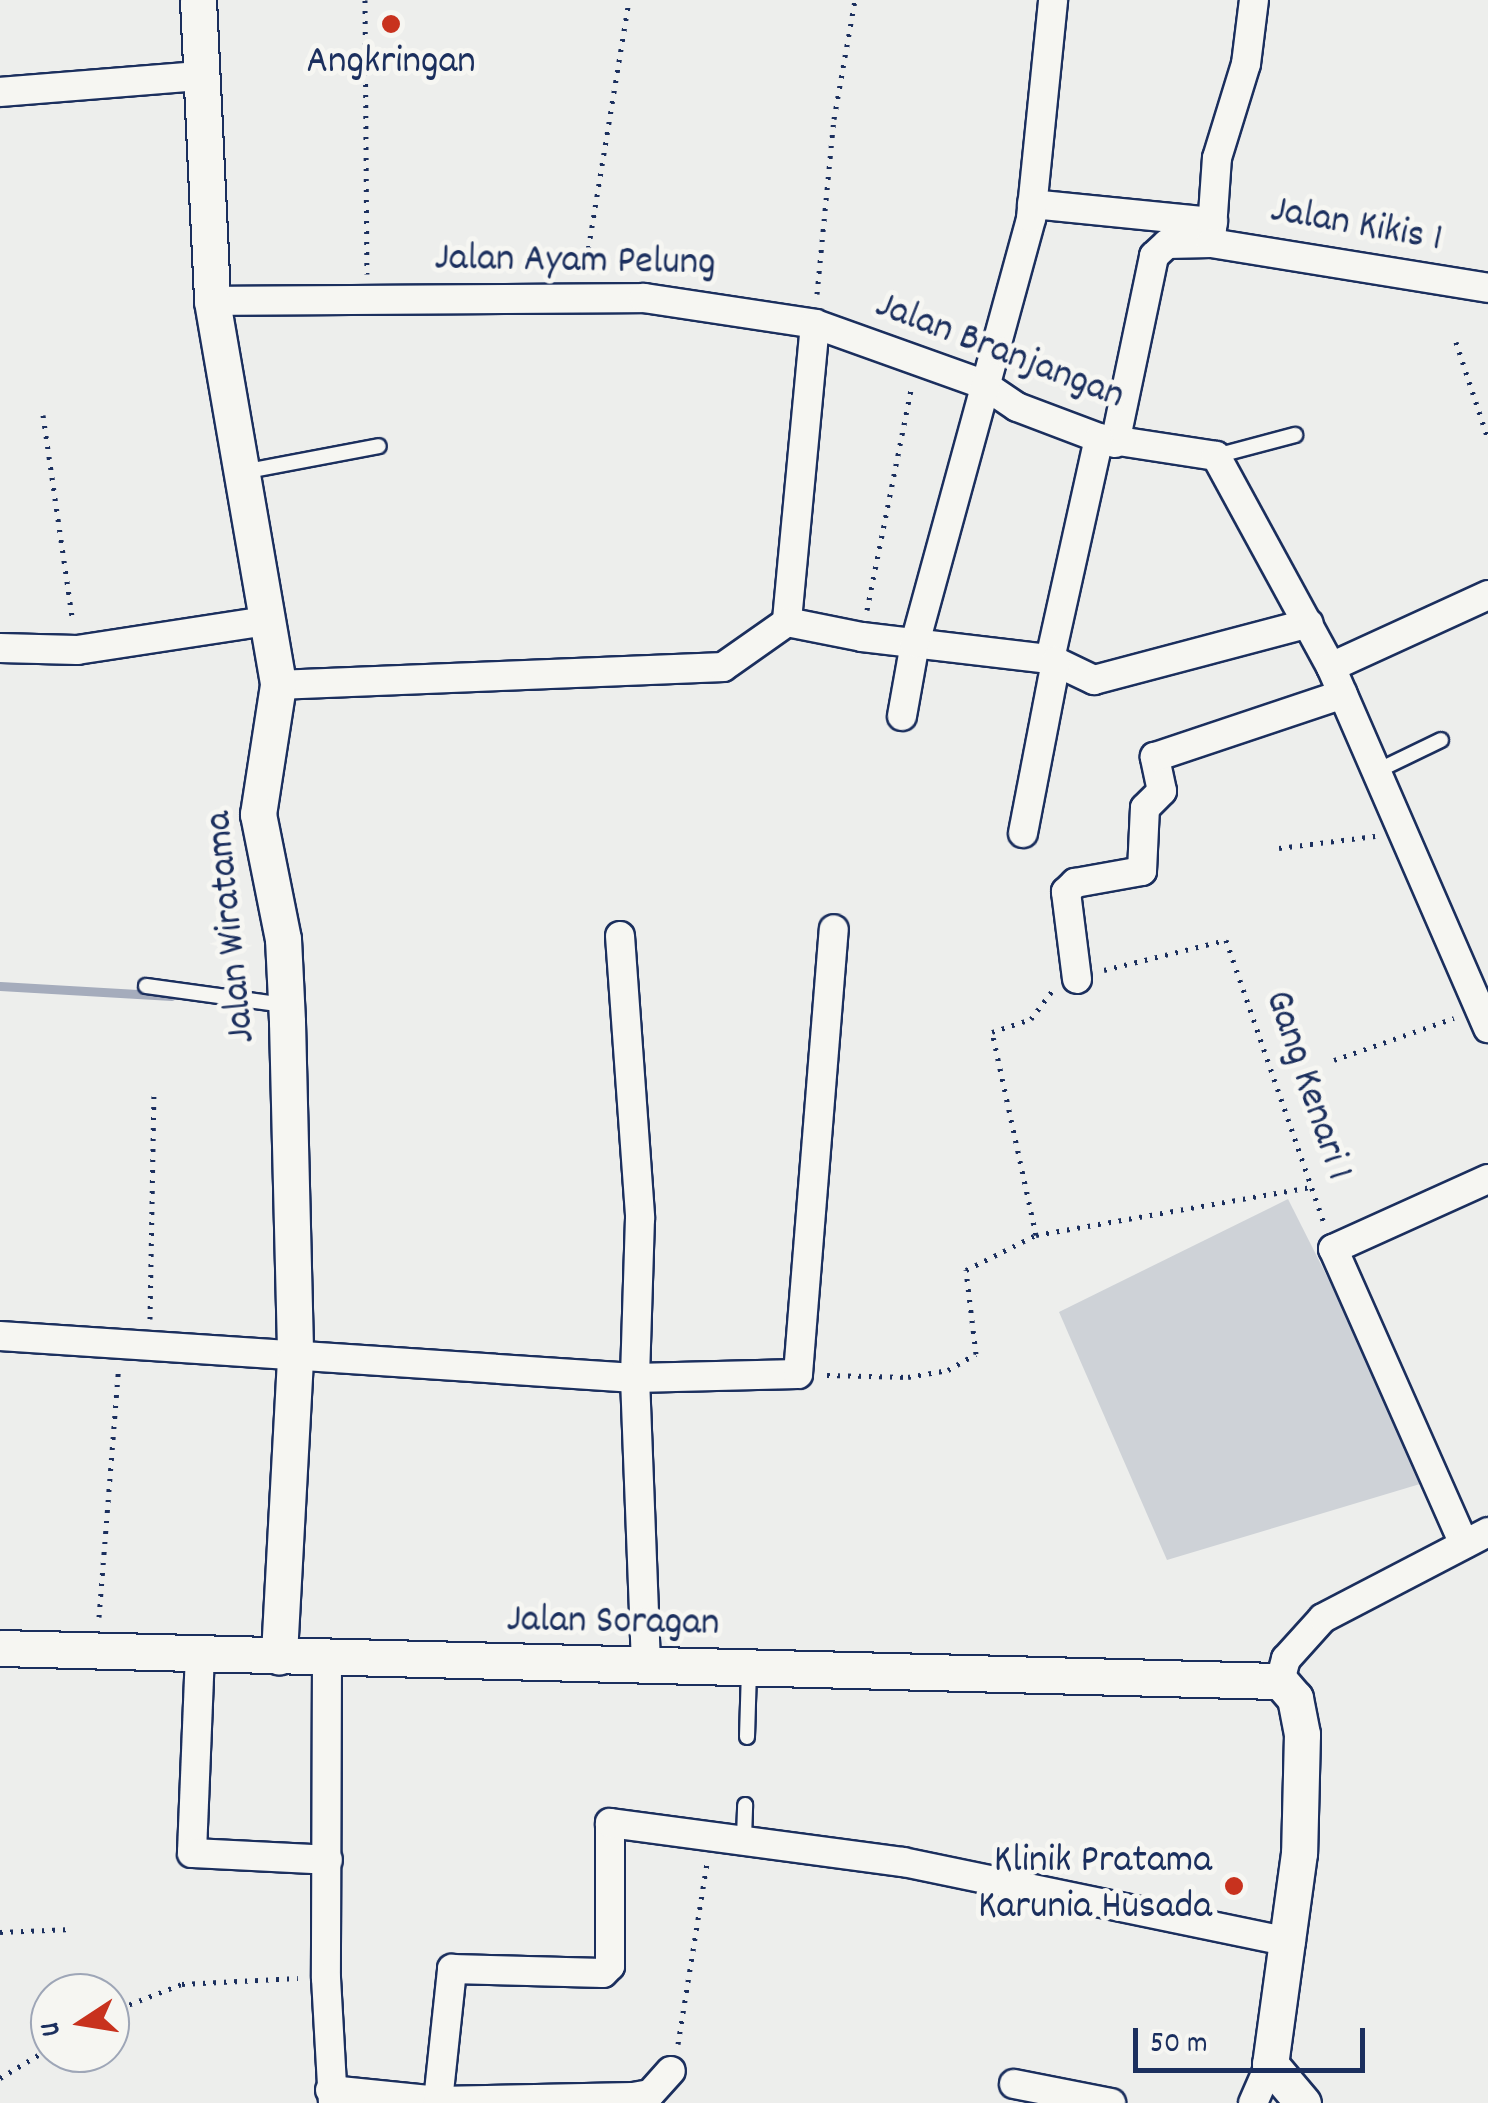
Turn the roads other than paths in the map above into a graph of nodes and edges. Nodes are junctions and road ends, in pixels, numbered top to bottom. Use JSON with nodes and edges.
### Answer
{"nodes":[{"id":1,"x":198,"y":0,"type":"edge"},
{"id":2,"x":1053,"y":0,"type":"edge"},
{"id":3,"x":1254,"y":0,"type":"edge"},
{"id":4,"x":198,"y":76,"type":"junction"},
{"id":5,"x":0,"y":92,"type":"edge"},
{"id":6,"x":1032,"y":204,"type":"junction"},
{"id":7,"x":1212,"y":232,"type":"junction"},
{"id":8,"x":1488,"y":288,"type":"edge"},
{"id":9,"x":212,"y":301,"type":"junction"},
{"id":10,"x":815,"y":324,"type":"junction"},
{"id":11,"x":983,"y":384,"type":"junction"},
{"id":12,"x":1295,"y":436,"type":"dead end"},
{"id":13,"x":1107,"y":441,"type":"junction"},
{"id":14,"x":379,"y":446,"type":"dead end"},
{"id":15,"x":1216,"y":456,"type":"junction"},
{"id":16,"x":241,"y":472,"type":"junction"},
{"id":17,"x":1488,"y":595,"type":"edge"},
{"id":18,"x":266,"y":621,"type":"junction"},
{"id":19,"x":787,"y":622,"type":"junction"},
{"id":20,"x":1309,"y":622,"type":"junction"},
{"id":21,"x":915,"y":643,"type":"junction"},
{"id":22,"x":0,"y":648,"type":"edge"},
{"id":23,"x":1053,"y":660,"type":"junction"},
{"id":24,"x":1331,"y":667,"type":"junction"},
{"id":25,"x":278,"y":685,"type":"junction"},
{"id":26,"x":1343,"y":694,"type":"junction"},
{"id":27,"x":902,"y":716,"type":"dead end"},
{"id":28,"x":1440,"y":740,"type":"dead end"},
{"id":29,"x":1376,"y":771,"type":"junction"},
{"id":30,"x":1023,"y":833,"type":"dead end"},
{"id":31,"x":834,"y":930,"type":"dead end"},
{"id":32,"x":620,"y":936,"type":"dead end"},
{"id":33,"x":1077,"y":978,"type":"road end"},
{"id":34,"x":146,"y":986,"type":"dead end"},
{"id":35,"x":286,"y":1005,"type":"junction"},
{"id":36,"x":1484,"y":1019,"type":"edge"},
{"id":37,"x":1488,"y":1178,"type":"edge"},
{"id":38,"x":0,"y":1336,"type":"edge"},
{"id":39,"x":295,"y":1359,"type":"junction"},
{"id":40,"x":635,"y":1378,"type":"junction"},
{"id":41,"x":1476,"y":1538,"type":"edge"},
{"id":42,"x":0,"y":1648,"type":"edge"},
{"id":43,"x":200,"y":1652,"type":"junction"},
{"id":44,"x":279,"y":1657,"type":"junction"},
{"id":45,"x":327,"y":1660,"type":"junction"},
{"id":46,"x":646,"y":1668,"type":"junction"},
{"id":47,"x":749,"y":1669,"type":"junction"},
{"id":48,"x":1280,"y":1682,"type":"junction"},
{"id":49,"x":747,"y":1738,"type":"dead end"},
{"id":50,"x":745,"y":1805,"type":"dead end"},
{"id":51,"x":744,"y":1838,"type":"junction"},
{"id":52,"x":328,"y":1860,"type":"junction"},
{"id":53,"x":1291,"y":1942,"type":"junction"},
{"id":54,"x":1270,"y":2064,"type":"junction"},
{"id":55,"x":671,"y":2071,"type":"road end"},
{"id":56,"x":1014,"y":2084,"type":"dead end"},
{"id":57,"x":332,"y":2097,"type":"edge"},
{"id":58,"x":438,"y":2101,"type":"edge"},
{"id":59,"x":1111,"y":2103,"type":"edge"},
{"id":60,"x":1254,"y":2103,"type":"edge"},
{"id":61,"x":1303,"y":2103,"type":"edge"}],
"edges":[{"from":1,"to":4,"type":"street","name":"Jalan Wiratama"},
{"from":2,"to":6,"type":"street"},
{"from":3,"to":7,"type":"street"},
{"from":4,"to":5,"type":"street"},
{"from":4,"to":9,"type":"street","name":"Jalan Wiratama"},
{"from":6,"to":7,"type":"street"},
{"from":6,"to":11,"type":"street"},
{"from":7,"to":8,"type":"street","name":"Jalan Kikis 1"},
{"from":7,"to":13,"type":"street"},
{"from":9,"to":10,"type":"street","name":"Jalan Ayam Pelung"},
{"from":9,"to":16,"type":"street","name":"Jalan Wiratama"},
{"from":10,"to":11,"type":"street","name":"Jalan Branjangan"},
{"from":10,"to":19,"type":"street"},
{"from":11,"to":13,"type":"street","name":"Jalan Branjangan"},
{"from":11,"to":21,"type":"street"},
{"from":12,"to":15,"type":"lane"},
{"from":13,"to":15,"type":"street","name":"Jalan Branjangan"},
{"from":13,"to":23,"type":"street"},
{"from":14,"to":16,"type":"lane"},
{"from":15,"to":20,"type":"street"},
{"from":16,"to":18,"type":"street","name":"Jalan Wiratama"},
{"from":17,"to":24,"type":"street"},
{"from":18,"to":22,"type":"street"},
{"from":18,"to":25,"type":"street","name":"Jalan Wiratama"},
{"from":19,"to":21,"type":"street"},
{"from":19,"to":25,"type":"street"},
{"from":20,"to":23,"type":"street"},
{"from":20,"to":24,"type":"street"},
{"from":21,"to":23,"type":"street"},
{"from":21,"to":27,"type":"street"},
{"from":23,"to":30,"type":"street"},
{"from":24,"to":26,"type":"street"},
{"from":25,"to":35,"type":"street","name":"Jalan Wiratama"},
{"from":26,"to":29,"type":"street"},
{"from":26,"to":33,"type":"street"},
{"from":28,"to":29,"type":"lane"},
{"from":29,"to":36,"type":"street"},
{"from":31,"to":40,"type":"street"},
{"from":32,"to":40,"type":"street"},
{"from":34,"to":35,"type":"lane"},
{"from":35,"to":39,"type":"street","name":"Jalan Wiratama"},
{"from":37,"to":41,"type":"street"},
{"from":38,"to":39,"type":"street"},
{"from":39,"to":40,"type":"street"},
{"from":39,"to":44,"type":"street","name":"Jalan Wiratama"},
{"from":40,"to":46,"type":"street"},
{"from":41,"to":48,"type":"street"},
{"from":42,"to":43,"type":"street","name":"Jalan Soragan"},
{"from":43,"to":44,"type":"street","name":"Jalan Soragan"},
{"from":43,"to":52,"type":"street"},
{"from":44,"to":45,"type":"street","name":"Jalan Soragan"},
{"from":45,"to":46,"type":"street","name":"Jalan Soragan"},
{"from":45,"to":52,"type":"street"},
{"from":46,"to":47,"type":"street","name":"Jalan Soragan"},
{"from":47,"to":48,"type":"street","name":"Jalan Soragan"},
{"from":47,"to":49,"type":"lane"},
{"from":48,"to":53,"type":"street"},
{"from":50,"to":51,"type":"lane"},
{"from":51,"to":53,"type":"street"},
{"from":51,"to":58,"type":"street"},
{"from":52,"to":57,"type":"street"},
{"from":53,"to":54,"type":"street"},
{"from":54,"to":60,"type":"street"},
{"from":54,"to":61,"type":"street"},
{"from":55,"to":58,"type":"street"},
{"from":56,"to":59,"type":"street"},
{"from":57,"to":58,"type":"street"}]}
